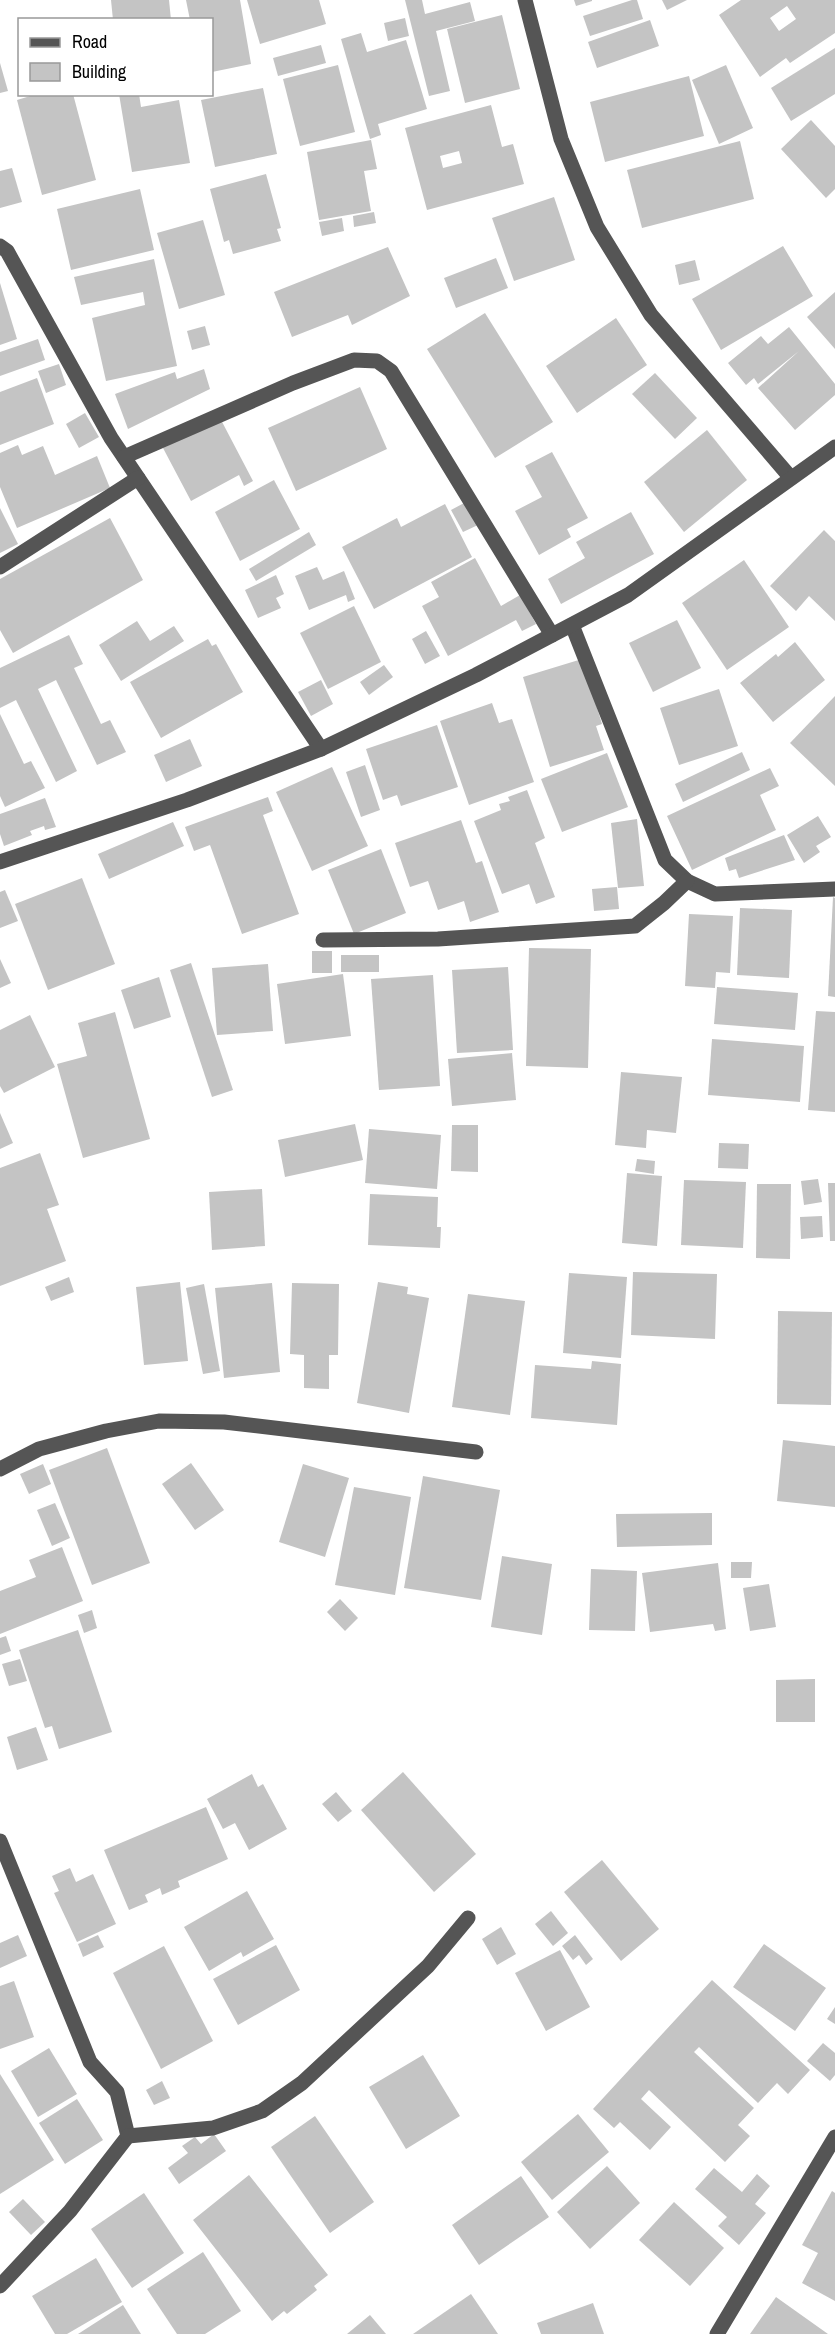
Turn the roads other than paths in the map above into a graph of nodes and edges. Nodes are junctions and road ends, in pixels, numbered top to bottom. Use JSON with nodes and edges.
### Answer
{"nodes":[{"id":1,"x":525,"y":0,"type":"edge"},
{"id":2,"x":0,"y":246,"type":"edge"},
{"id":3,"x":835,"y":447,"type":"edge"},
{"id":4,"x":124,"y":457,"type":"junction"},
{"id":5,"x":138,"y":478,"type":"junction"},
{"id":6,"x":791,"y":478,"type":"junction"},
{"id":7,"x":0,"y":567,"type":"edge"},
{"id":8,"x":572,"y":625,"type":"junction"},
{"id":9,"x":552,"y":635,"type":"junction"},
{"id":10,"x":321,"y":749,"type":"junction"},
{"id":11,"x":0,"y":862,"type":"edge"},
{"id":12,"x":687,"y":881,"type":"junction"},
{"id":13,"x":835,"y":889,"type":"edge"},
{"id":14,"x":323,"y":940,"type":"dead end"},
{"id":15,"x":476,"y":1452,"type":"dead end"},
{"id":16,"x":0,"y":1469,"type":"edge"},
{"id":17,"x":0,"y":1841,"type":"edge"},
{"id":18,"x":468,"y":1917,"type":"dead end"},
{"id":19,"x":128,"y":2136,"type":"junction"},
{"id":20,"x":835,"y":2137,"type":"edge"},
{"id":21,"x":0,"y":2286,"type":"edge"},
{"id":22,"x":717,"y":2334,"type":"edge"}],
"edges":[{"from":1,"to":6,"type":"street"},
{"from":2,"to":4,"type":"street"},
{"from":3,"to":6,"type":"street"},
{"from":4,"to":5,"type":"street"},
{"from":4,"to":9,"type":"street"},
{"from":5,"to":7,"type":"street"},
{"from":5,"to":10,"type":"street"},
{"from":6,"to":8,"type":"street"},
{"from":8,"to":9,"type":"street"},
{"from":8,"to":12,"type":"street"},
{"from":9,"to":10,"type":"street"},
{"from":10,"to":11,"type":"street"},
{"from":12,"to":13,"type":"street"},
{"from":12,"to":14,"type":"street"},
{"from":15,"to":16,"type":"street"},
{"from":17,"to":19,"type":"street"},
{"from":18,"to":19,"type":"street"},
{"from":19,"to":21,"type":"street"},
{"from":20,"to":22,"type":"street"}]}
